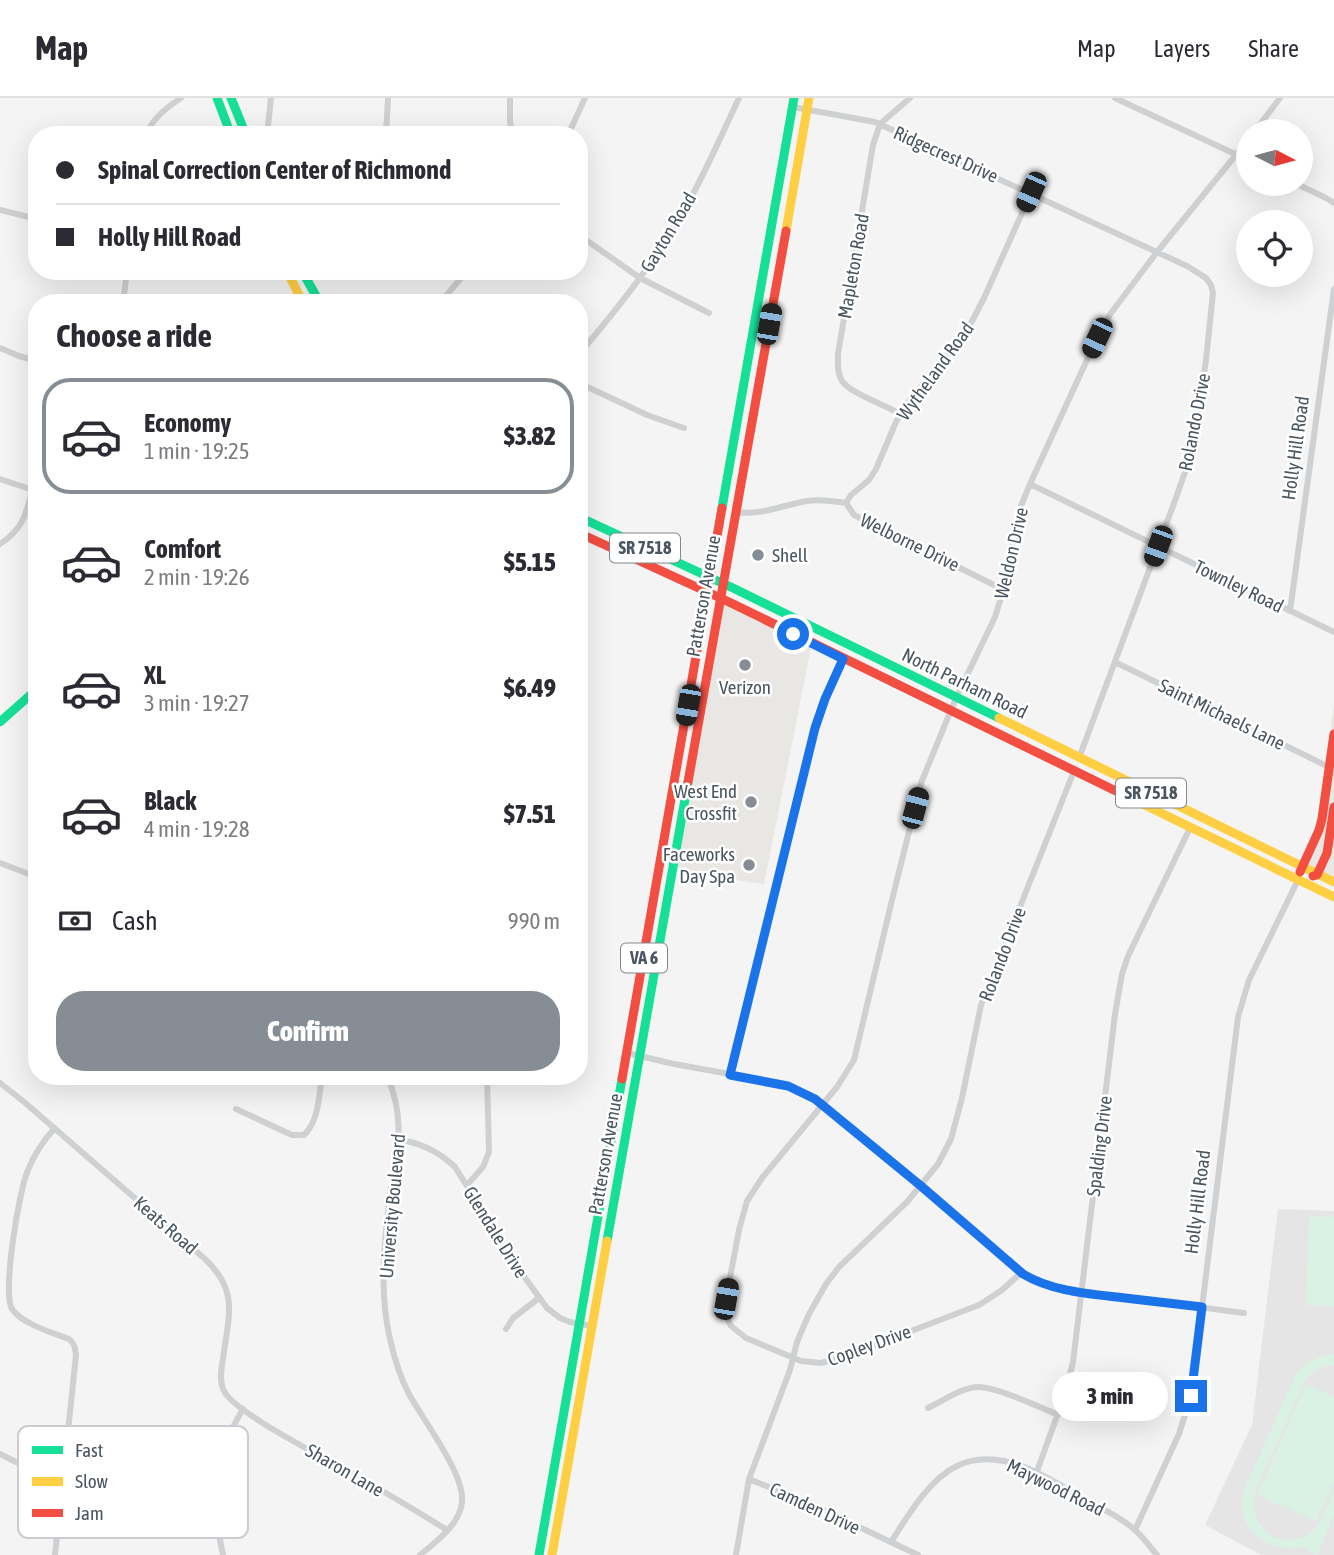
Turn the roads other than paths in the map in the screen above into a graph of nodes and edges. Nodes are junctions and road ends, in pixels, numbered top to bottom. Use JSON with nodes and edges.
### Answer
{"nodes":[{"id":1,"x":181,"y":98,"type":"edge"},
{"id":2,"x":216,"y":98,"type":"edge"},
{"id":3,"x":232,"y":98,"type":"edge"},
{"id":4,"x":271,"y":98,"type":"edge"},
{"id":5,"x":388,"y":98,"type":"edge"},
{"id":6,"x":510,"y":98,"type":"edge"},
{"id":7,"x":585,"y":98,"type":"edge"},
{"id":8,"x":739,"y":98,"type":"edge"},
{"id":9,"x":809,"y":98,"type":"edge"},
{"id":10,"x":911,"y":98,"type":"edge"},
{"id":11,"x":1115,"y":98,"type":"edge"},
{"id":12,"x":1280,"y":98,"type":"edge"},
{"id":13,"x":794,"y":103,"type":"edge"},
{"id":14,"x":807,"y":110,"type":"junction"},
{"id":15,"x":1264,"y":119,"type":"edge"},
{"id":16,"x":880,"y":124,"type":"junction"},
{"id":17,"x":151,"y":126,"type":"edge"},
{"id":18,"x":227,"y":126,"type":"edge"},
{"id":19,"x":243,"y":126,"type":"edge"},
{"id":20,"x":268,"y":126,"type":"edge"},
{"id":21,"x":386,"y":126,"type":"edge"},
{"id":22,"x":511,"y":126,"type":"edge"},
{"id":23,"x":572,"y":126,"type":"edge"},
{"id":24,"x":1236,"y":155,"type":"joint"},
{"id":25,"x":1031,"y":192,"type":"junction"},
{"id":26,"x":1313,"y":192,"type":"edge"},
{"id":27,"x":1334,"y":203,"type":"edge"},
{"id":28,"x":0,"y":210,"type":"edge"},
{"id":29,"x":28,"y":217,"type":"edge"},
{"id":30,"x":588,"y":241,"type":"edge"},
{"id":31,"x":1157,"y":252,"type":"junction"},
{"id":32,"x":640,"y":278,"type":"junction"},
{"id":33,"x":459,"y":280,"type":"edge"},
{"id":34,"x":1334,"y":289,"type":"edge"},
{"id":35,"x":448,"y":294,"type":"edge"},
{"id":36,"x":709,"y":313,"type":"dead end"},
{"id":37,"x":1210,"y":317,"type":"joint"},
{"id":38,"x":588,"y":343,"type":"edge"},
{"id":39,"x":0,"y":348,"type":"edge"},
{"id":40,"x":28,"y":357,"type":"edge"},
{"id":41,"x":588,"y":387,"type":"edge"},
{"id":42,"x":900,"y":414,"type":"junction"},
{"id":43,"x":684,"y":428,"type":"dead end"},
{"id":44,"x":0,"y":479,"type":"edge"},
{"id":45,"x":1030,"y":484,"type":"junction"},
{"id":46,"x":28,"y":488,"type":"edge"},
{"id":47,"x":846,"y":503,"type":"junction"},
{"id":48,"x":28,"y":507,"type":"edge"},
{"id":49,"x":736,"y":512,"type":"junction"},
{"id":50,"x":588,"y":521,"type":"edge"},
{"id":51,"x":588,"y":537,"type":"edge"},
{"id":52,"x":0,"y":544,"type":"edge"},
{"id":53,"x":1158,"y":546,"type":"junction"},
{"id":54,"x":710,"y":578,"type":"junction"},
{"id":55,"x":723,"y":584,"type":"junction"},
{"id":56,"x":1004,"y":590,"type":"junction"},
{"id":57,"x":708,"y":593,"type":"junction"},
{"id":58,"x":720,"y":598,"type":"junction"},
{"id":59,"x":1290,"y":611,"type":"junction"},
{"id":60,"x":1334,"y":632,"type":"edge"},
{"id":61,"x":849,"y":646,"type":"junction"},
{"id":62,"x":843,"y":659,"type":"junction"},
{"id":63,"x":1115,"y":662,"type":"junction"},
{"id":64,"x":28,"y":697,"type":"edge"},
{"id":65,"x":956,"y":698,"type":"junction"},
{"id":66,"x":951,"y":711,"type":"junction"},
{"id":67,"x":0,"y":722,"type":"edge"},
{"id":68,"x":1334,"y":734,"type":"edge"},
{"id":69,"x":1079,"y":758,"type":"junction"},
{"id":70,"x":1329,"y":767,"type":"junction"},
{"id":71,"x":1074,"y":771,"type":"junction"},
{"id":72,"x":1334,"y":807,"type":"edge"},
{"id":73,"x":1189,"y":828,"type":"junction"},
{"id":74,"x":0,"y":863,"type":"edge"},
{"id":75,"x":1302,"y":867,"type":"junction"},
{"id":76,"x":28,"y":874,"type":"edge"},
{"id":77,"x":1317,"y":875,"type":"junction"},
{"id":78,"x":1297,"y":880,"type":"junction"},
{"id":79,"x":1334,"y":882,"type":"edge"},
{"id":80,"x":1334,"y":897,"type":"edge"},
{"id":81,"x":628,"y":1053,"type":"junction"},
{"id":82,"x":640,"y":1056,"type":"junction"},
{"id":83,"x":730,"y":1075,"type":"junction"},
{"id":84,"x":0,"y":1083,"type":"edge"},
{"id":85,"x":320,"y":1085,"type":"edge"},
{"id":86,"x":391,"y":1085,"type":"edge"},
{"id":87,"x":486,"y":1085,"type":"edge"},
{"id":88,"x":823,"y":1106,"type":"junction"},
{"id":89,"x":236,"y":1109,"type":"dead end"},
{"id":90,"x":54,"y":1129,"type":"junction"},
{"id":91,"x":398,"y":1140,"type":"junction"},
{"id":92,"x":467,"y":1185,"type":"junction"},
{"id":93,"x":921,"y":1186,"type":"junction"},
{"id":94,"x":732,"y":1264,"type":"joint"},
{"id":95,"x":1021,"y":1272,"type":"junction"},
{"id":96,"x":1081,"y":1292,"type":"junction"},
{"id":97,"x":539,"y":1298,"type":"junction"},
{"id":98,"x":1202,"y":1307,"type":"junction"},
{"id":99,"x":1244,"y":1313,"type":"dead end"},
{"id":100,"x":580,"y":1324,"type":"junction"},
{"id":101,"x":592,"y":1326,"type":"junction"},
{"id":102,"x":506,"y":1329,"type":"dead end"},
{"id":103,"x":793,"y":1357,"type":"junction"},
{"id":104,"x":928,"y":1408,"type":"dead end"},
{"id":105,"x":243,"y":1409,"type":"junction"},
{"id":106,"x":1058,"y":1415,"type":"junction"},
{"id":107,"x":69,"y":1426,"type":"edge"},
{"id":108,"x":234,"y":1426,"type":"edge"},
{"id":109,"x":0,"y":1454,"type":"edge"},
{"id":110,"x":18,"y":1463,"type":"edge"},
{"id":111,"x":1036,"y":1474,"type":"junction"},
{"id":112,"x":749,"y":1479,"type":"junction"},
{"id":113,"x":447,"y":1530,"type":"junction"},
{"id":114,"x":1135,"y":1530,"type":"junction"},
{"id":115,"x":891,"y":1542,"type":"junction"},
{"id":116,"x":420,"y":1555,"type":"edge"},
{"id":117,"x":539,"y":1555,"type":"edge"},
{"id":118,"x":552,"y":1555,"type":"edge"},
{"id":119,"x":736,"y":1555,"type":"edge"},
{"id":120,"x":918,"y":1555,"type":"edge"},
{"id":121,"x":1157,"y":1555,"type":"edge"}],
"edges":[{"from":1,"to":17,"type":"street"},
{"from":2,"to":18,"type":"main road"},
{"from":3,"to":19,"type":"main road"},
{"from":4,"to":20,"type":"street"},
{"from":5,"to":21,"type":"street"},
{"from":6,"to":22,"type":"street"},
{"from":7,"to":23,"type":"street"},
{"from":8,"to":32,"type":"street","name":"Gayton Road"},
{"from":9,"to":14,"type":"main road","name":"Patterson Avenue","number":"VA 6"},
{"from":10,"to":16,"type":"street"},
{"from":11,"to":24,"type":"street"},
{"from":12,"to":15,"type":"street"},
{"from":13,"to":14,"type":"street","name":"Ridgecrest Drive"},
{"from":13,"to":54,"type":"main road","name":"Patterson Avenue","number":"VA 6"},
{"from":14,"to":16,"type":"street","name":"Ridgecrest Drive"},
{"from":14,"to":49,"type":"main road","name":"Patterson Avenue","number":"VA 6"},
{"from":16,"to":25,"type":"street","name":"Ridgecrest Drive"},
{"from":16,"to":42,"type":"street","name":"Mapleton Road"},
{"from":24,"to":31,"type":"street","name":"Weldon Drive"},
{"from":25,"to":31,"type":"street","name":"Ridgecrest Drive"},
{"from":25,"to":42,"type":"street","name":"Wytheland Road"},
{"from":26,"to":27,"type":"street"},
{"from":28,"to":29,"type":"street"},
{"from":30,"to":32,"type":"street"},
{"from":31,"to":37,"type":"street","name":"Ridgecrest Drive"},
{"from":31,"to":45,"type":"street","name":"Weldon Drive"},
{"from":32,"to":36,"type":"street"},
{"from":32,"to":38,"type":"street","name":"Gayton Road"},
{"from":33,"to":35,"type":"street"},
{"from":34,"to":59,"type":"street","name":"Holly Hill Road"},
{"from":37,"to":53,"type":"street","name":"Rolando Drive"},
{"from":39,"to":40,"type":"street"},
{"from":41,"to":43,"type":"street"},
{"from":42,"to":47,"type":"street","name":"Wytheland Road"},
{"from":44,"to":46,"type":"street"},
{"from":45,"to":53,"type":"street","name":"Townley Road"},
{"from":45,"to":56,"type":"street","name":"Weldon Drive"},
{"from":47,"to":49,"type":"street","name":"Welborne Drive"},
{"from":47,"to":56,"type":"street","name":"Welborne Drive"},
{"from":48,"to":52,"type":"street"},
{"from":49,"to":55,"type":"main road","name":"Patterson Avenue","number":"VA 6"},
{"from":50,"to":54,"type":"main road","name":"North Parham Road","number":"SR 7518"},
{"from":51,"to":57,"type":"main road","name":"North Parham Road","number":"SR 7518"},
{"from":53,"to":59,"type":"street","name":"Townley Road"},
{"from":53,"to":63,"type":"street","name":"Rolando Drive"},
{"from":54,"to":55,"type":"main road","name":"North Parham Road","number":"SR 7518"},
{"from":54,"to":57,"type":"main road","name":"Patterson Avenue","number":"VA 6"},
{"from":55,"to":58,"type":"main road","name":"Patterson Avenue","number":"VA 6"},
{"from":55,"to":61,"type":"main road","name":"North Parham Road","number":"SR 7518"},
{"from":56,"to":65,"type":"street","name":"Weldon Drive"},
{"from":57,"to":58,"type":"main road","name":"North Parham Road","number":"SR 7518"},
{"from":57,"to":81,"type":"main road","name":"Patterson Avenue","number":"VA 6"},
{"from":58,"to":62,"type":"main road","name":"North Parham Road","number":"SR 7518"},
{"from":58,"to":82,"type":"main road","name":"Patterson Avenue","number":"VA 6"},
{"from":59,"to":60,"type":"street","name":"Townley Road"},
{"from":61,"to":62,"type":"street"},
{"from":61,"to":65,"type":"main road","name":"North Parham Road","number":"SR 7518"},
{"from":62,"to":66,"type":"main road","name":"North Parham Road","number":"SR 7518"},
{"from":62,"to":83,"type":"street"},
{"from":63,"to":69,"type":"street","name":"Rolando Drive"},
{"from":63,"to":70,"type":"street","name":"Saint Michaels Lane"},
{"from":64,"to":67,"type":"main road"},
{"from":65,"to":66,"type":"street","name":"Weldon Drive"},
{"from":65,"to":69,"type":"main road","name":"North Parham Road","number":"SR 7518"},
{"from":66,"to":71,"type":"main road","name":"North Parham Road","number":"SR 7518"},
{"from":66,"to":88,"type":"street","name":"Weldon Drive"},
{"from":68,"to":70,"type":"main road","name":"Holly Hill Road"},
{"from":69,"to":71,"type":"street","name":"Rolando Drive"},
{"from":69,"to":75,"type":"main road","name":"North Parham Road","number":"SR 7518"},
{"from":70,"to":75,"type":"main road","name":"Holly Hill Road"},
{"from":71,"to":73,"type":"main road","name":"North Parham Road","number":"SR 7518"},
{"from":71,"to":93,"type":"street","name":"Rolando Drive"},
{"from":72,"to":77,"type":"main road"},
{"from":73,"to":78,"type":"main road","name":"North Parham Road","number":"SR 7518"},
{"from":73,"to":96,"type":"street","name":"Spalding Drive"},
{"from":74,"to":76,"type":"street"},
{"from":75,"to":77,"type":"main road","name":"North Parham Road","number":"SR 7518"},
{"from":75,"to":78,"type":"main road","name":"Holly Hill Road"},
{"from":77,"to":78,"type":"main road"},
{"from":77,"to":79,"type":"main road","name":"North Parham Road","number":"SR 7518"},
{"from":78,"to":80,"type":"main road","name":"North Parham Road","number":"SR 7518"},
{"from":78,"to":98,"type":"street","name":"Holly Hill Road"},
{"from":81,"to":82,"type":"street"},
{"from":81,"to":100,"type":"main road","name":"Patterson Avenue","number":"VA 6"},
{"from":82,"to":83,"type":"street"},
{"from":82,"to":101,"type":"main road","name":"Patterson Avenue","number":"VA 6"},
{"from":83,"to":88,"type":"street"},
{"from":84,"to":90,"type":"street","name":"Keats Road"},
{"from":85,"to":89,"type":"street"},
{"from":86,"to":91,"type":"street","name":"University Boulevard"},
{"from":87,"to":92,"type":"street"},
{"from":88,"to":93,"type":"street"},
{"from":88,"to":94,"type":"street","name":"Weldon Drive"},
{"from":90,"to":105,"type":"street","name":"Keats Road"},
{"from":90,"to":107,"type":"street"},
{"from":91,"to":92,"type":"street","name":"Glendale Drive"},
{"from":91,"to":113,"type":"street","name":"University Boulevard"},
{"from":92,"to":97,"type":"street","name":"Glendale Drive"},
{"from":93,"to":95,"type":"street"},
{"from":93,"to":103,"type":"street","name":"Rolando Drive"},
{"from":94,"to":103,"type":"street","name":"Copley Drive"},
{"from":95,"to":96,"type":"street"},
{"from":95,"to":103,"type":"street","name":"Copley Drive"},
{"from":96,"to":98,"type":"street"},
{"from":96,"to":106,"type":"street","name":"Spalding Drive"},
{"from":97,"to":100,"type":"street","name":"Glendale Drive"},
{"from":97,"to":102,"type":"street"},
{"from":98,"to":99,"type":"street"},
{"from":98,"to":114,"type":"street","name":"Holly Hill Road"},
{"from":100,"to":101,"type":"street","name":"Glendale Drive"},
{"from":100,"to":117,"type":"main road","name":"Patterson Avenue","number":"VA 6"},
{"from":101,"to":118,"type":"main road","name":"Patterson Avenue","number":"VA 6"},
{"from":103,"to":112,"type":"street","name":"Rolando Drive"},
{"from":104,"to":106,"type":"street"},
{"from":105,"to":108,"type":"street"},
{"from":105,"to":113,"type":"street","name":"Sharon Lane"},
{"from":106,"to":111,"type":"street","name":"Spalding Drive"},
{"from":109,"to":110,"type":"street"},
{"from":111,"to":114,"type":"street","name":"Maywood Road"},
{"from":111,"to":115,"type":"street","name":"Maywood Road"},
{"from":112,"to":115,"type":"street","name":"Camden Drive"},
{"from":112,"to":119,"type":"street","name":"Rolando Drive"},
{"from":113,"to":116,"type":"street","name":"University Boulevard"},
{"from":114,"to":121,"type":"street","name":"Maywood Road"},
{"from":115,"to":120,"type":"street","name":"Camden Drive"}]}
